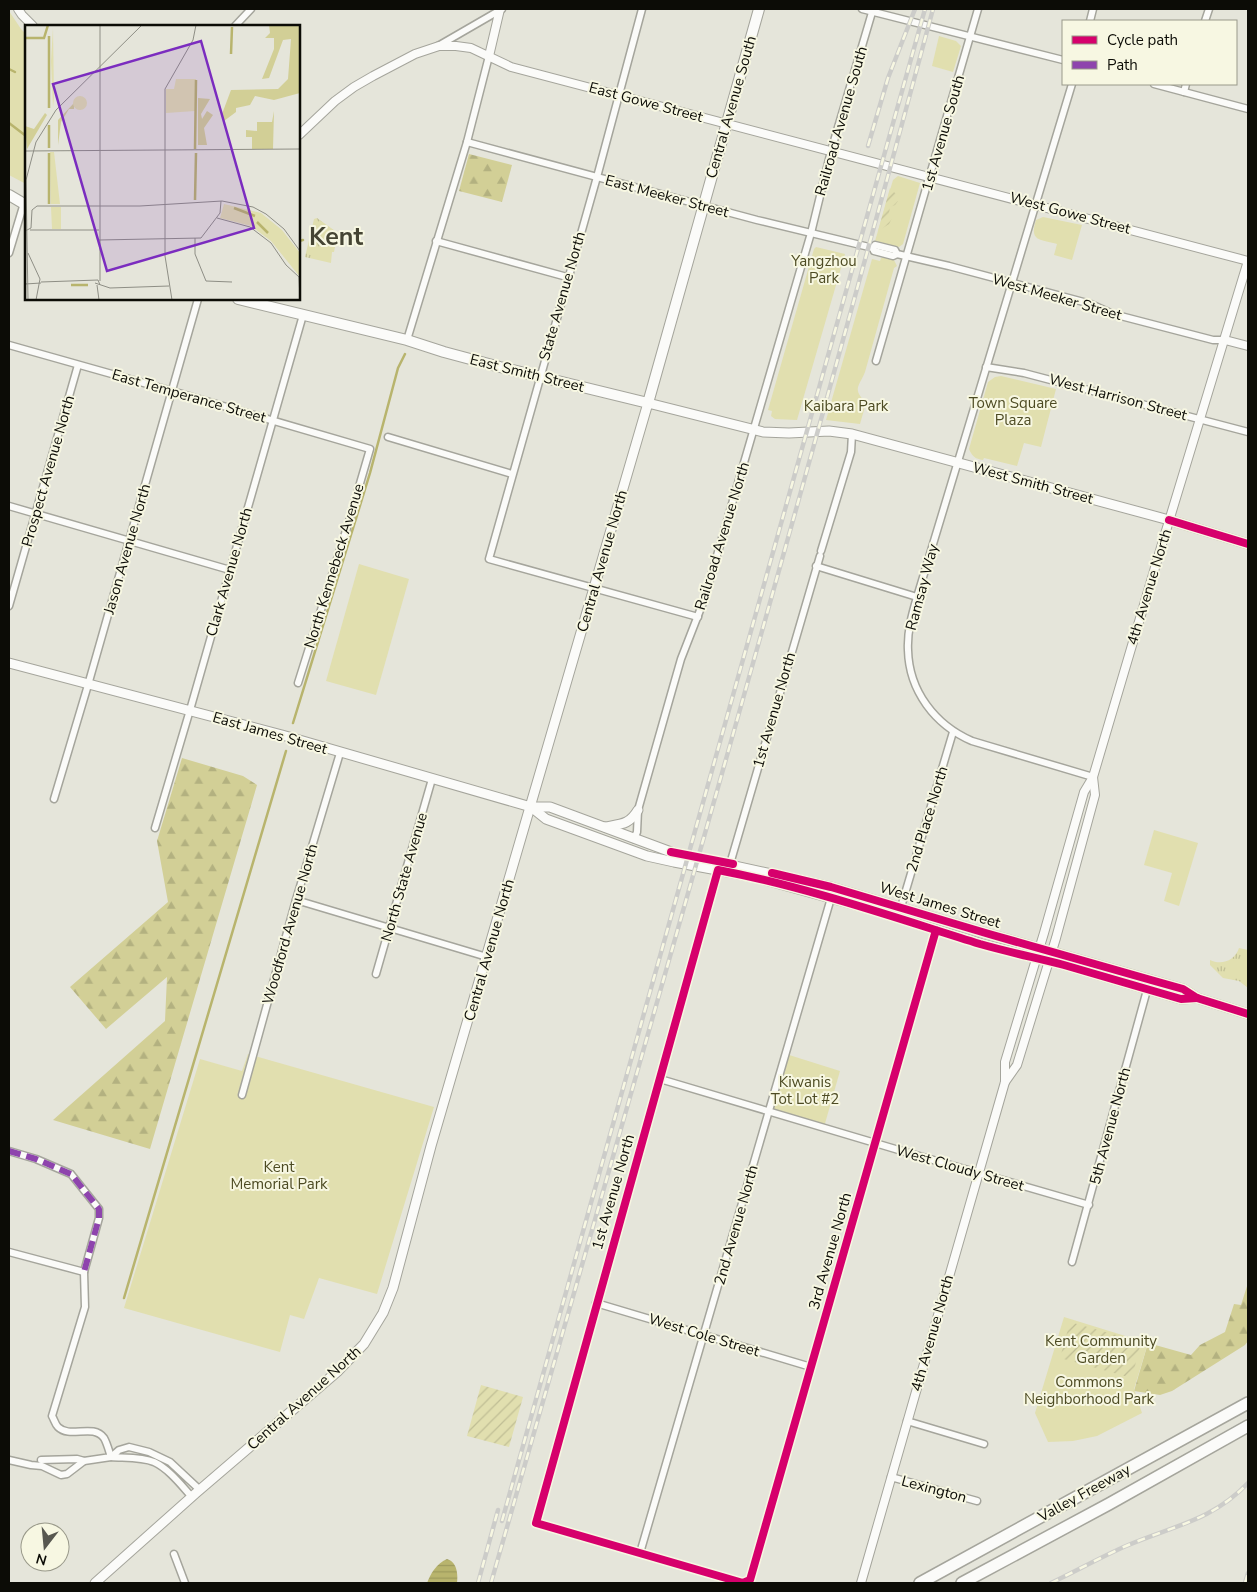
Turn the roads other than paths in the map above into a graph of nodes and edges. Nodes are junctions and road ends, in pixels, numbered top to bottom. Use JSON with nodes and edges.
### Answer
{"nodes":[{"id":1,"x":18,"y":9,"type":"edge"},
{"id":2,"x":251,"y":9,"type":"edge"},
{"id":3,"x":500,"y":9,"type":"edge"},
{"id":4,"x":642,"y":9,"type":"edge"},
{"id":5,"x":758,"y":9,"type":"edge"},
{"id":6,"x":862,"y":9,"type":"edge"},
{"id":7,"x":978,"y":9,"type":"edge"},
{"id":8,"x":873,"y":10,"type":"edge"},
{"id":9,"x":33,"y":25,"type":"edge"},
{"id":10,"x":236,"y":25,"type":"edge"},
{"id":11,"x":970,"y":36,"type":"junction"},
{"id":12,"x":437,"y":47,"type":"junction"},
{"id":13,"x":489,"y":56,"type":"junction"},
{"id":14,"x":1062,"y":60,"type":"edge"},
{"id":15,"x":1072,"y":85,"type":"edge"},
{"id":16,"x":1158,"y":85,"type":"edge"},
{"id":17,"x":1186,"y":85,"type":"edge"},
{"id":18,"x":1184,"y":92,"type":"junction"},
{"id":19,"x":619,"y":95,"type":"junction"},
{"id":20,"x":1248,"y":109,"type":"edge"},
{"id":21,"x":726,"y":124,"type":"junction"},
{"id":22,"x":300,"y":134,"type":"edge"},
{"id":23,"x":467,"y":142,"type":"junction"},
{"id":24,"x":831,"y":151,"type":"junction"},
{"id":25,"x":891,"y":166,"type":"joint"},
{"id":26,"x":930,"y":176,"type":"junction"},
{"id":27,"x":597,"y":177,"type":"junction"},
{"id":28,"x":9,"y":195,"type":"edge"},
{"id":29,"x":25,"y":204,"type":"edge"},
{"id":30,"x":1035,"y":204,"type":"junction"},
{"id":31,"x":703,"y":206,"type":"junction"},
{"id":32,"x":811,"y":233,"type":"junction"},
{"id":33,"x":436,"y":241,"type":"junction"},
{"id":34,"x":870,"y":247,"type":"joint"},
{"id":35,"x":9,"y":253,"type":"edge"},
{"id":36,"x":906,"y":256,"type":"junction"},
{"id":37,"x":1248,"y":261,"type":"edge"},
{"id":38,"x":568,"y":277,"type":"junction"},
{"id":39,"x":1011,"y":283,"type":"junction"},
{"id":40,"x":198,"y":300,"type":"edge"},
{"id":41,"x":242,"y":300,"type":"edge"},
{"id":42,"x":303,"y":315,"type":"junction"},
{"id":43,"x":408,"y":340,"type":"junction"},
{"id":44,"x":1225,"y":340,"type":"junction"},
{"id":45,"x":9,"y":345,"type":"edge"},
{"id":46,"x":1248,"y":346,"type":"edge"},
{"id":47,"x":876,"y":361,"type":"dead end"},
{"id":48,"x":78,"y":365,"type":"junction"},
{"id":49,"x":986,"y":367,"type":"junction"},
{"id":50,"x":539,"y":377,"type":"junction"},
{"id":51,"x":172,"y":391,"type":"junction"},
{"id":52,"x":648,"y":403,"type":"junction"},
{"id":53,"x":1201,"y":419,"type":"junction"},
{"id":54,"x":273,"y":420,"type":"junction"},
{"id":55,"x":754,"y":430,"type":"junction"},
{"id":56,"x":817,"y":432,"type":"joint"},
{"id":57,"x":1248,"y":432,"type":"edge"},
{"id":58,"x":852,"y":434,"type":"junction"},
{"id":59,"x":388,"y":437,"type":"dead end"},
{"id":60,"x":370,"y":449,"type":"joint"},
{"id":61,"x":957,"y":463,"type":"junction"},
{"id":62,"x":512,"y":474,"type":"junction"},
{"id":63,"x":9,"y":506,"type":"edge"},
{"id":64,"x":36,"y":514,"type":"junction"},
{"id":65,"x":1169,"y":520,"type":"junction"},
{"id":66,"x":129,"y":540,"type":"junction"},
{"id":67,"x":1248,"y":544,"type":"edge"},
{"id":68,"x":816,"y":566,"type":"junction"},
{"id":69,"x":230,"y":570,"type":"junction"},
{"id":70,"x":593,"y":588,"type":"junction"},
{"id":71,"x":917,"y":596,"type":"junction"},
{"id":72,"x":9,"y":606,"type":"edge"},
{"id":73,"x":698,"y":617,"type":"junction"},
{"id":74,"x":9,"y":663,"type":"edge"},
{"id":75,"x":298,"y":683,"type":"dead end"},
{"id":76,"x":88,"y":685,"type":"junction"},
{"id":77,"x":190,"y":710,"type":"junction"},
{"id":78,"x":953,"y":732,"type":"junction"},
{"id":79,"x":340,"y":753,"type":"junction"},
{"id":80,"x":1093,"y":777,"type":"junction"},
{"id":81,"x":432,"y":779,"type":"junction"},
{"id":82,"x":54,"y":799,"type":"dead end"},
{"id":83,"x":531,"y":807,"type":"junction"},
{"id":84,"x":638,"y":810,"type":"junction"},
{"id":85,"x":603,"y":827,"type":"junction"},
{"id":86,"x":155,"y":828,"type":"dead end"},
{"id":87,"x":634,"y":839,"type":"junction"},
{"id":88,"x":671,"y":852,"type":"joint"},
{"id":89,"x":730,"y":864,"type":"junction"},
{"id":90,"x":718,"y":870,"type":"junction"},
{"id":91,"x":831,"y":898,"type":"junction"},
{"id":92,"x":296,"y":900,"type":"junction"},
{"id":93,"x":854,"y":904,"type":"junction"},
{"id":94,"x":901,"y":907,"type":"junction"},
{"id":95,"x":389,"y":927,"type":"junction"},
{"id":96,"x":936,"y":930,"type":"junction"},
{"id":97,"x":1039,"y":948,"type":"junction"},
{"id":98,"x":1052,"y":952,"type":"junction"},
{"id":99,"x":487,"y":956,"type":"junction"},
{"id":100,"x":1036,"y":957,"type":"junction"},
{"id":101,"x":1049,"y":961,"type":"junction"},
{"id":102,"x":376,"y":974,"type":"dead end"},
{"id":103,"x":1148,"y":990,"type":"junction"},
{"id":104,"x":1198,"y":998,"type":"junction"},
{"id":105,"x":1248,"y":1014,"type":"edge"},
{"id":106,"x":660,"y":1079,"type":"junction"},
{"id":107,"x":1005,"y":1082,"type":"junction"},
{"id":108,"x":242,"y":1095,"type":"dead end"},
{"id":109,"x":769,"y":1111,"type":"junction"},
{"id":110,"x":875,"y":1143,"type":"junction"},
{"id":111,"x":9,"y":1151,"type":"edge"},
{"id":112,"x":978,"y":1173,"type":"junction"},
{"id":113,"x":1088,"y":1205,"type":"junction"},
{"id":114,"x":9,"y":1252,"type":"edge"},
{"id":115,"x":1072,"y":1262,"type":"dead end"},
{"id":116,"x":84,"y":1272,"type":"junction"},
{"id":117,"x":596,"y":1304,"type":"junction"},
{"id":118,"x":704,"y":1334,"type":"junction"},
{"id":119,"x":811,"y":1366,"type":"junction"},
{"id":120,"x":1248,"y":1403,"type":"edge"},
{"id":121,"x":907,"y":1421,"type":"junction"},
{"id":122,"x":1248,"y":1426,"type":"edge"},
{"id":123,"x":984,"y":1444,"type":"dead end"},
{"id":124,"x":111,"y":1457,"type":"junction"},
{"id":125,"x":9,"y":1460,"type":"edge"},
{"id":126,"x":84,"y":1461,"type":"junction"},
{"id":127,"x":42,"y":1463,"type":"junction"},
{"id":128,"x":891,"y":1477,"type":"junction"},
{"id":129,"x":200,"y":1490,"type":"junction"},
{"id":130,"x":192,"y":1496,"type":"junction"},
{"id":131,"x":977,"y":1501,"type":"dead end"},
{"id":132,"x":640,"y":1553,"type":"junction"},
{"id":133,"x":174,"y":1554,"type":"dead end"},
{"id":134,"x":95,"y":1583,"type":"edge"},
{"id":135,"x":185,"y":1583,"type":"edge"},
{"id":136,"x":860,"y":1583,"type":"edge"},
{"id":137,"x":920,"y":1583,"type":"edge"},
{"id":138,"x":962,"y":1583,"type":"edge"}],
"edges":[{"from":1,"to":9,"type":"street"},
{"from":2,"to":10,"type":"street"},
{"from":3,"to":12,"type":"street"},
{"from":3,"to":13,"type":"street"},
{"from":4,"to":19,"type":"street","name":"State Avenue North"},
{"from":5,"to":21,"type":"main road","name":"Central Avenue South"},
{"from":6,"to":8,"type":"street"},
{"from":7,"to":11,"type":"street","name":"1st Avenue South"},
{"from":8,"to":11,"type":"street"},
{"from":8,"to":24,"type":"street","name":"Railroad Avenue South"},
{"from":11,"to":14,"type":"street"},
{"from":11,"to":26,"type":"street","name":"1st Avenue South"},
{"from":12,"to":13,"type":"street","name":"East Gowe Street"},
{"from":12,"to":22,"type":"street","name":"East Gowe Street"},
{"from":13,"to":19,"type":"street","name":"East Gowe Street"},
{"from":13,"to":23,"type":"street"},
{"from":15,"to":30,"type":"street"},
{"from":16,"to":18,"type":"street"},
{"from":17,"to":18,"type":"street"},
{"from":18,"to":20,"type":"street"},
{"from":19,"to":21,"type":"street","name":"East Gowe Street"},
{"from":19,"to":27,"type":"street","name":"State Avenue North"},
{"from":21,"to":24,"type":"street","name":"East Gowe Street"},
{"from":21,"to":31,"type":"main road","name":"Central Avenue South"},
{"from":23,"to":27,"type":"street","name":"East Meeker Street"},
{"from":23,"to":33,"type":"street"},
{"from":24,"to":25,"type":"street","name":"East Gowe Street"},
{"from":24,"to":32,"type":"street","name":"Railroad Avenue South"},
{"from":25,"to":26,"type":"street","name":"West Gowe Street"},
{"from":26,"to":30,"type":"street","name":"West Gowe Street"},
{"from":26,"to":36,"type":"street","name":"1st Avenue South"},
{"from":27,"to":31,"type":"street","name":"East Meeker Street"},
{"from":27,"to":38,"type":"street","name":"State Avenue North"},
{"from":28,"to":29,"type":"main road"},
{"from":29,"to":35,"type":"street"},
{"from":30,"to":37,"type":"street","name":"West Gowe Street"},
{"from":30,"to":39,"type":"street"},
{"from":31,"to":32,"type":"street","name":"East Meeker Street"},
{"from":31,"to":52,"type":"main road","name":"Central Avenue North"},
{"from":32,"to":34,"type":"street","name":"East Meeker Street"},
{"from":32,"to":55,"type":"street","name":"Railroad Avenue North"},
{"from":33,"to":38,"type":"street"},
{"from":33,"to":43,"type":"street"},
{"from":34,"to":36,"type":"street","name":"West Meeker Street"},
{"from":36,"to":39,"type":"street","name":"West Meeker Street"},
{"from":36,"to":47,"type":"street"},
{"from":37,"to":44,"type":"street","name":"4th Avenue North"},
{"from":38,"to":50,"type":"street","name":"State Avenue North"},
{"from":39,"to":44,"type":"street","name":"West Meeker Street"},
{"from":39,"to":49,"type":"street"},
{"from":40,"to":51,"type":"street","name":"Jason Avenue North"},
{"from":41,"to":42,"type":"main road","name":"East Smith Street"},
{"from":42,"to":43,"type":"main road","name":"East Smith Street"},
{"from":42,"to":54,"type":"street","name":"Clark Avenue North"},
{"from":43,"to":50,"type":"main road","name":"East Smith Street"},
{"from":44,"to":46,"type":"street","name":"West Meeker Street"},
{"from":44,"to":53,"type":"street","name":"4th Avenue North"},
{"from":45,"to":48,"type":"street","name":"East Temperance Street"},
{"from":48,"to":51,"type":"street","name":"East Temperance Street"},
{"from":48,"to":64,"type":"street","name":"Prospect Avenue North"},
{"from":49,"to":53,"type":"street","name":"West Harrison Street"},
{"from":49,"to":61,"type":"street"},
{"from":50,"to":52,"type":"main road","name":"East Smith Street"},
{"from":50,"to":62,"type":"street","name":"State Avenue North"},
{"from":51,"to":54,"type":"street","name":"East Temperance Street"},
{"from":51,"to":66,"type":"street","name":"Jason Avenue North"},
{"from":52,"to":55,"type":"main road","name":"East Smith Street"},
{"from":52,"to":70,"type":"main road","name":"Central Avenue North"},
{"from":53,"to":57,"type":"street","name":"West Harrison Street"},
{"from":53,"to":65,"type":"street","name":"4th Avenue North"},
{"from":54,"to":60,"type":"street","name":"East Temperance Street"},
{"from":54,"to":69,"type":"street","name":"Clark Avenue North"},
{"from":55,"to":56,"type":"main road","name":"East Smith Street"},
{"from":55,"to":73,"type":"street","name":"Railroad Avenue North"},
{"from":56,"to":58,"type":"main road","name":"West Smith Street"},
{"from":58,"to":61,"type":"main road","name":"West Smith Street"},
{"from":58,"to":68,"type":"street","name":"1st Avenue North"},
{"from":59,"to":62,"type":"street"},
{"from":60,"to":75,"type":"street","name":"North Kennebeck Avenue"},
{"from":61,"to":65,"type":"main road","name":"West Smith Street"},
{"from":61,"to":71,"type":"street","name":"Ramsay Way"},
{"from":62,"to":70,"type":"street","name":"State Avenue North"},
{"from":63,"to":64,"type":"street"},
{"from":64,"to":66,"type":"street"},
{"from":64,"to":72,"type":"street","name":"Prospect Avenue North"},
{"from":65,"to":67,"type":"main road","name":"West Smith Street"},
{"from":65,"to":80,"type":"street","name":"4th Avenue North"},
{"from":66,"to":69,"type":"street"},
{"from":66,"to":76,"type":"street","name":"Jason Avenue North"},
{"from":68,"to":71,"type":"street"},
{"from":68,"to":89,"type":"street","name":"1st Avenue North"},
{"from":69,"to":77,"type":"street","name":"Clark Avenue North"},
{"from":70,"to":73,"type":"street"},
{"from":70,"to":83,"type":"main road","name":"Central Avenue North"},
{"from":71,"to":78,"type":"street","name":"Ramsay Way"},
{"from":73,"to":84,"type":"street","name":"Railroad Avenue North"},
{"from":74,"to":76,"type":"main road","name":"East James Street"},
{"from":76,"to":77,"type":"main road","name":"East James Street"},
{"from":76,"to":82,"type":"street","name":"Jason Avenue North"},
{"from":77,"to":79,"type":"main road","name":"East James Street"},
{"from":77,"to":86,"type":"street","name":"Clark Avenue North"},
{"from":78,"to":80,"type":"street","name":"Ramsay Way"},
{"from":78,"to":94,"type":"street","name":"2nd Place North"},
{"from":79,"to":81,"type":"main road","name":"East James Street"},
{"from":79,"to":92,"type":"street","name":"Woodford Avenue North"},
{"from":80,"to":97,"type":"street","name":"4th Avenue North"},
{"from":80,"to":98,"type":"street","name":"4th Avenue North"},
{"from":81,"to":83,"type":"main road","name":"East James Street"},
{"from":81,"to":95,"type":"street","name":"North State Avenue"},
{"from":83,"to":85,"type":"main road","name":"East James Street"},
{"from":83,"to":90,"type":"main road","name":"East James Street"},
{"from":83,"to":99,"type":"main road","name":"Central Avenue North"},
{"from":84,"to":85,"type":"main road"},
{"from":84,"to":87,"type":"street","name":"Railroad Avenue North"},
{"from":85,"to":87,"type":"main road","name":"East James Street"},
{"from":87,"to":88,"type":"main road","name":"East James Street"},
{"from":88,"to":89,"type":"main road","name":"West James Street"},
{"from":89,"to":94,"type":"main road","name":"West James Street"},
{"from":90,"to":91,"type":"main road","name":"West James Street"},
{"from":90,"to":106,"type":"street","name":"1st Avenue North"},
{"from":91,"to":93,"type":"main road","name":"West James Street"},
{"from":91,"to":109,"type":"street","name":"2nd Avenue North"},
{"from":92,"to":95,"type":"street"},
{"from":92,"to":108,"type":"street","name":"Woodford Avenue North"},
{"from":93,"to":94,"type":"main road"},
{"from":93,"to":96,"type":"main road","name":"West James Street"},
{"from":94,"to":97,"type":"main road","name":"West James Street"},
{"from":95,"to":99,"type":"street"},
{"from":95,"to":102,"type":"street","name":"North State Avenue"},
{"from":96,"to":100,"type":"main road","name":"West James Street"},
{"from":96,"to":110,"type":"street","name":"3rd Avenue North"},
{"from":97,"to":98,"type":"main road","name":"West James Street"},
{"from":97,"to":100,"type":"street","name":"4th Avenue North"},
{"from":98,"to":101,"type":"street","name":"4th Avenue North"},
{"from":98,"to":104,"type":"main road","name":"West James Street"},
{"from":99,"to":129,"type":"main road","name":"Central Avenue North"},
{"from":100,"to":101,"type":"main road","name":"West James Street"},
{"from":100,"to":107,"type":"street","name":"4th Avenue North"},
{"from":101,"to":103,"type":"main road","name":"West James Street"},
{"from":101,"to":107,"type":"street","name":"4th Avenue North"},
{"from":103,"to":104,"type":"main road","name":"West James Street"},
{"from":103,"to":113,"type":"street","name":"5th Avenue North"},
{"from":104,"to":105,"type":"main road","name":"West James Street"},
{"from":106,"to":109,"type":"street","name":"West Cloudy Street"},
{"from":106,"to":117,"type":"street","name":"1st Avenue North"},
{"from":107,"to":112,"type":"street","name":"4th Avenue North"},
{"from":109,"to":110,"type":"street","name":"West Cloudy Street"},
{"from":109,"to":118,"type":"street","name":"2nd Avenue North"},
{"from":110,"to":112,"type":"street","name":"West Cloudy Street"},
{"from":110,"to":119,"type":"street","name":"3rd Avenue North"},
{"from":111,"to":116,"type":"street"},
{"from":112,"to":113,"type":"street","name":"West Cloudy Street"},
{"from":112,"to":121,"type":"street","name":"4th Avenue North"},
{"from":113,"to":115,"type":"street","name":"5th Avenue North"},
{"from":114,"to":116,"type":"street"},
{"from":116,"to":124,"type":"street"},
{"from":117,"to":118,"type":"street","name":"West Cole Street"},
{"from":117,"to":132,"type":"street","name":"1st Avenue North"},
{"from":118,"to":119,"type":"street","name":"West Cole Street"},
{"from":118,"to":132,"type":"street","name":"2nd Avenue North"},
{"from":119,"to":132,"type":"street","name":"3rd Avenue North"},
{"from":120,"to":137,"type":"highway","name":"Valley Freeway"},
{"from":121,"to":123,"type":"street"},
{"from":121,"to":128,"type":"street","name":"4th Avenue North"},
{"from":122,"to":138,"type":"highway","name":"Valley Freeway"},
{"from":124,"to":126,"type":"street"},
{"from":124,"to":129,"type":"street"},
{"from":124,"to":130,"type":"street"},
{"from":125,"to":127,"type":"street"},
{"from":126,"to":127,"type":"street"},
{"from":126,"to":127,"type":"street"},
{"from":128,"to":131,"type":"street","name":"Lexington"},
{"from":128,"to":136,"type":"street","name":"4th Avenue North"},
{"from":129,"to":130,"type":"main road","name":"Central Avenue North"},
{"from":130,"to":134,"type":"main road","name":"Central Avenue North"},
{"from":133,"to":135,"type":"street"}]}
